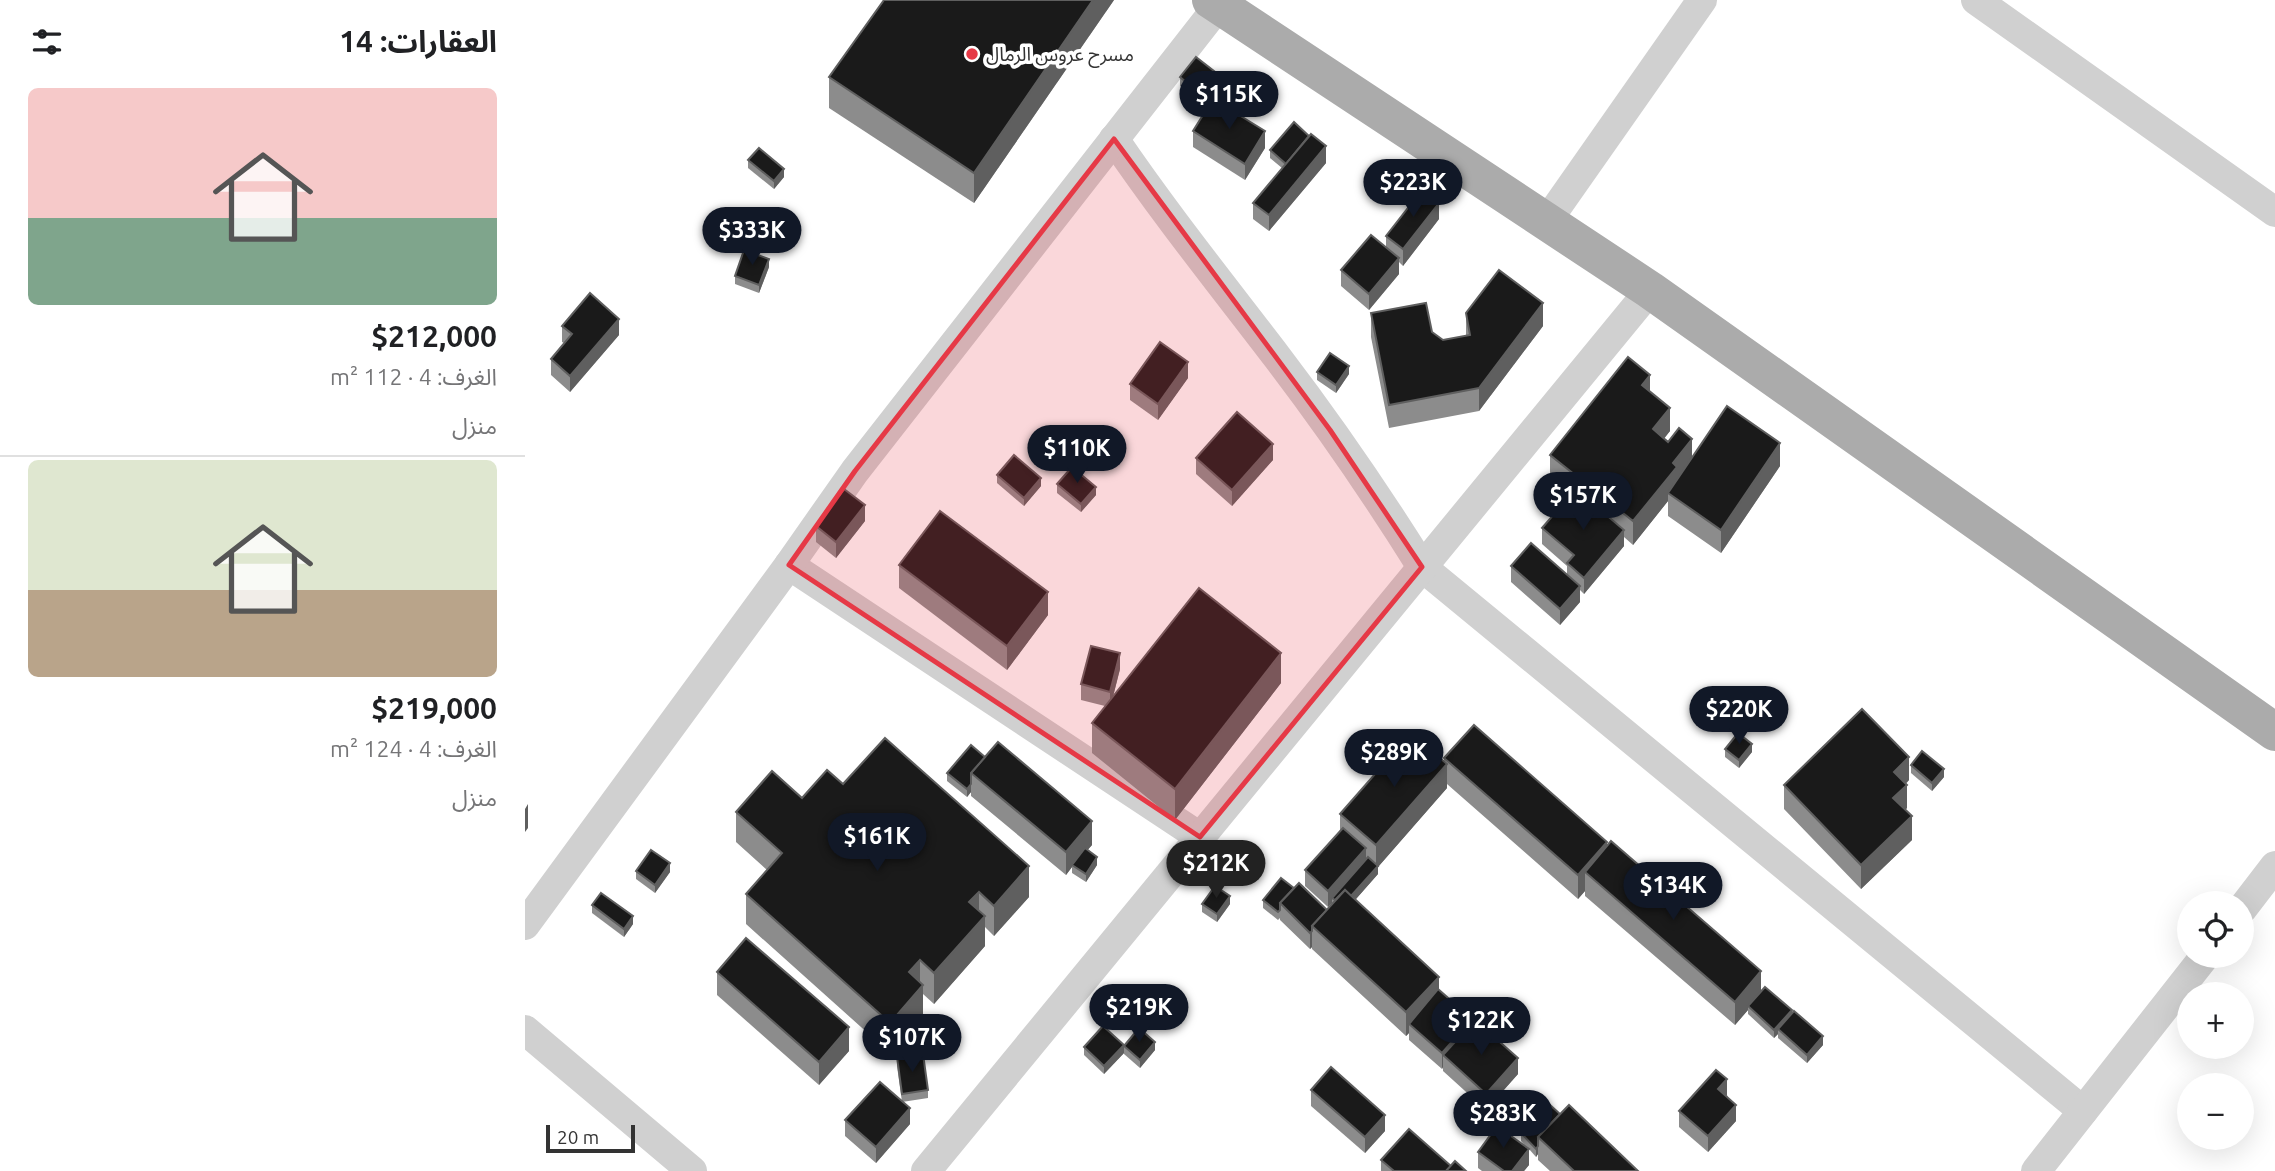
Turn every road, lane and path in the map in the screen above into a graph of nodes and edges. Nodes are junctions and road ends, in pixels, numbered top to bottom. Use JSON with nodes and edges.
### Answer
{"nodes":[{"id":1,"x":1702,"y":0,"type":"edge"},
{"id":2,"x":1976,"y":0,"type":"edge"},
{"id":3,"x":1217,"y":2,"type":"edge"},
{"id":4,"x":1114,"y":139,"type":"junction"},
{"id":5,"x":2275,"y":212,"type":"edge"},
{"id":6,"x":1547,"y":221,"type":"junction"},
{"id":7,"x":1650,"y":290,"type":"junction"},
{"id":8,"x":789,"y":565,"type":"junction"},
{"id":9,"x":1422,"y":567,"type":"junction"},
{"id":10,"x":2275,"y":732,"type":"edge"},
{"id":11,"x":1200,"y":837,"type":"junction"},
{"id":12,"x":2275,"y":866,"type":"edge"},
{"id":13,"x":2254,"y":893,"type":"edge"},
{"id":14,"x":525,"y":925,"type":"edge"},
{"id":15,"x":2196,"y":968,"type":"edge"},
{"id":16,"x":525,"y":1030,"type":"edge"},
{"id":17,"x":2083,"y":1111,"type":"junction"},
{"id":18,"x":2039,"y":1170,"type":"edge"},
{"id":19,"x":692,"y":1171,"type":"edge"},
{"id":20,"x":926,"y":1171,"type":"edge"}],
"edges":[{"from":1,"to":6,"type":"street"},
{"from":2,"to":5,"type":"street"},
{"from":3,"to":4,"type":"street"},
{"from":3,"to":6,"type":"main road"},
{"from":4,"to":8,"type":"street"},
{"from":4,"to":9,"type":"street"},
{"from":6,"to":7,"type":"main road"},
{"from":7,"to":9,"type":"street"},
{"from":7,"to":10,"type":"main road"},
{"from":8,"to":11,"type":"street"},
{"from":8,"to":14,"type":"street"},
{"from":9,"to":11,"type":"street"},
{"from":9,"to":17,"type":"street"},
{"from":11,"to":20,"type":"street"},
{"from":12,"to":13,"type":"street"},
{"from":15,"to":17,"type":"street"},
{"from":16,"to":19,"type":"street"},
{"from":17,"to":18,"type":"street"}]}
